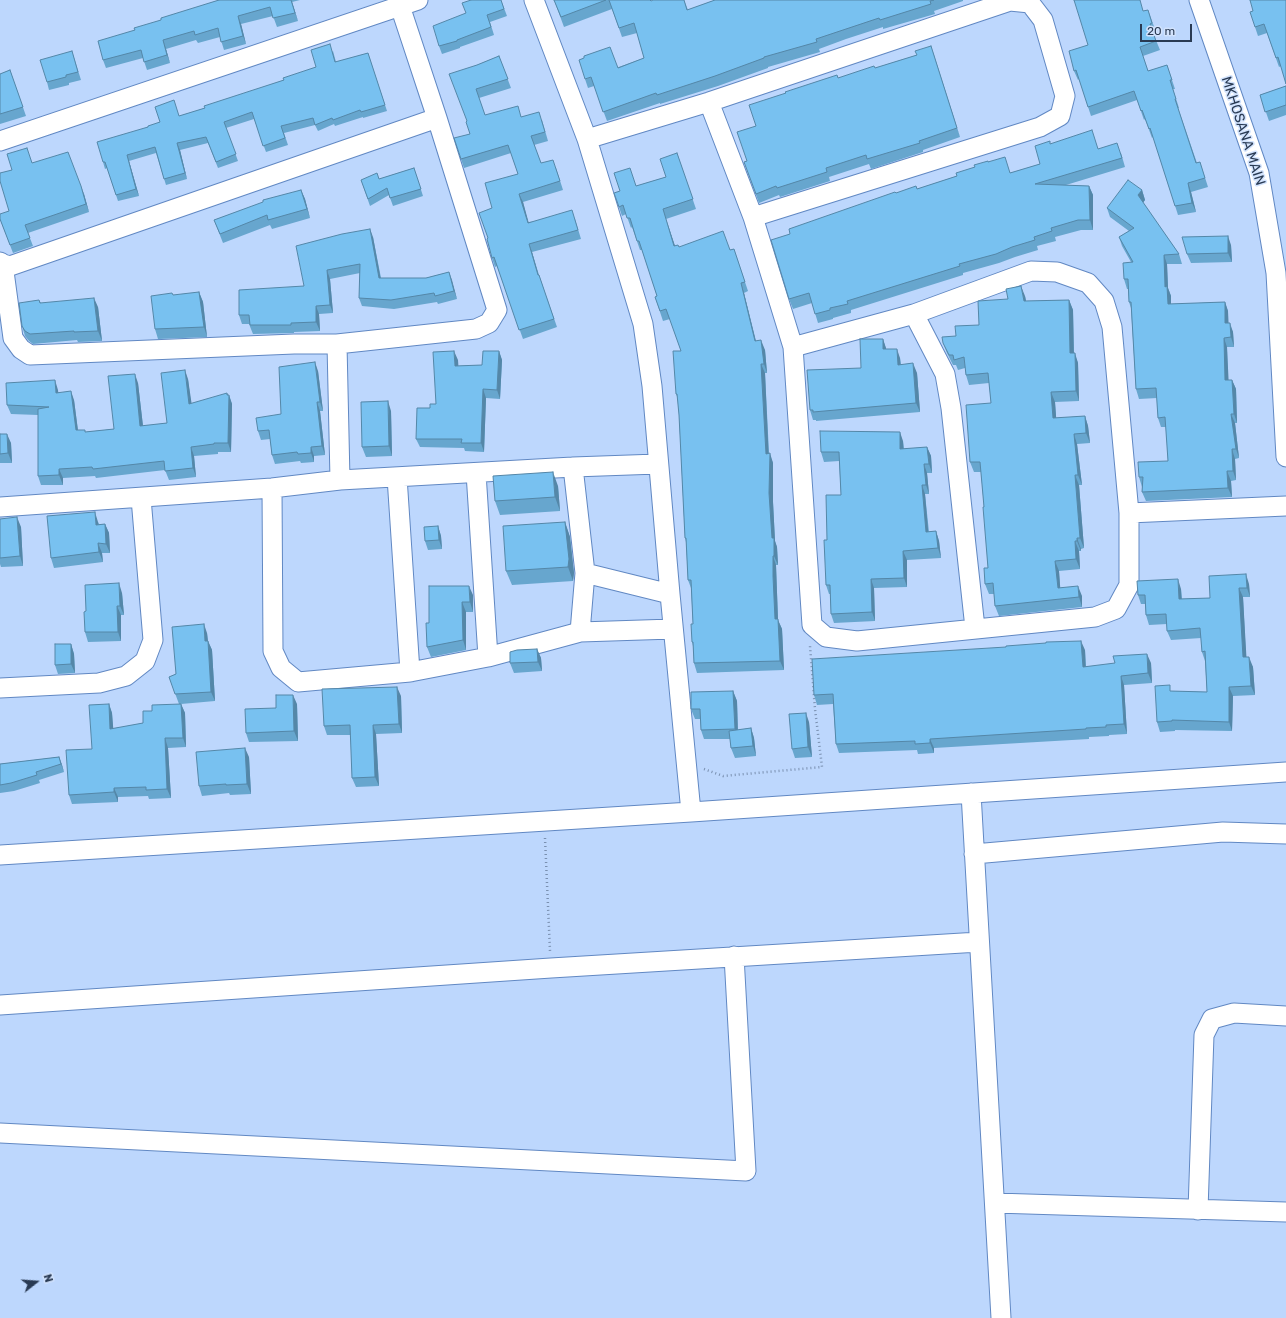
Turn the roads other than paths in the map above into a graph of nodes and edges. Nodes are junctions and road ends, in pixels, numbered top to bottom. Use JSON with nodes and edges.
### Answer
{"nodes":[{"id":1,"x":418,"y":0,"type":"edge"},
{"id":2,"x":534,"y":0,"type":"edge"},
{"id":3,"x":1198,"y":0,"type":"edge"},
{"id":4,"x":400,"y":6,"type":"junction"},
{"id":5,"x":709,"y":102,"type":"junction"},
{"id":6,"x":437,"y":118,"type":"junction"},
{"id":7,"x":587,"y":139,"type":"junction"},
{"id":8,"x":0,"y":141,"type":"edge"},
{"id":9,"x":753,"y":218,"type":"junction"},
{"id":10,"x":1,"y":263,"type":"edge"},
{"id":11,"x":914,"y":314,"type":"junction"},
{"id":12,"x":337,"y":344,"type":"junction"},
{"id":13,"x":793,"y":347,"type":"junction"},
{"id":14,"x":1284,"y":380,"type":"edge"},
{"id":15,"x":1286,"y":457,"type":"edge"},
{"id":16,"x":658,"y":464,"type":"junction"},
{"id":17,"x":573,"y":467,"type":"junction"},
{"id":18,"x":476,"y":473,"type":"junction"},
{"id":19,"x":397,"y":477,"type":"junction"},
{"id":20,"x":340,"y":480,"type":"junction"},
{"id":21,"x":272,"y":488,"type":"junction"},
{"id":22,"x":141,"y":498,"type":"junction"},
{"id":23,"x":1286,"y":506,"type":"edge"},
{"id":24,"x":0,"y":507,"type":"edge"},
{"id":25,"x":1129,"y":513,"type":"junction"},
{"id":26,"x":585,"y":573,"type":"junction"},
{"id":27,"x":670,"y":594,"type":"junction"},
{"id":28,"x":975,"y":628,"type":"junction"},
{"id":29,"x":673,"y":629,"type":"junction"},
{"id":30,"x":580,"y":632,"type":"junction"},
{"id":31,"x":488,"y":657,"type":"junction"},
{"id":32,"x":410,"y":672,"type":"junction"},
{"id":33,"x":0,"y":688,"type":"edge"},
{"id":34,"x":1286,"y":772,"type":"edge"},
{"id":35,"x":970,"y":793,"type":"junction"},
{"id":36,"x":691,"y":812,"type":"junction"},
{"id":37,"x":1286,"y":834,"type":"edge"},
{"id":38,"x":974,"y":854,"type":"junction"},
{"id":39,"x":0,"y":855,"type":"edge"},
{"id":40,"x":979,"y":942,"type":"junction"},
{"id":41,"x":734,"y":956,"type":"junction"},
{"id":42,"x":0,"y":1005,"type":"edge"},
{"id":43,"x":1286,"y":1016,"type":"edge"},
{"id":44,"x":0,"y":1133,"type":"edge"},
{"id":45,"x":995,"y":1203,"type":"junction"},
{"id":46,"x":1198,"y":1210,"type":"junction"},
{"id":47,"x":1286,"y":1212,"type":"edge"},
{"id":48,"x":1001,"y":1318,"type":"edge"}],
"edges":[{"from":1,"to":4,"type":"street"},
{"from":2,"to":7,"type":"street"},
{"from":3,"to":14,"type":"street","name":"MKHOSANA MAIN"},
{"from":4,"to":6,"type":"street"},
{"from":4,"to":8,"type":"street"},
{"from":5,"to":7,"type":"street"},
{"from":5,"to":9,"type":"street"},
{"from":5,"to":9,"type":"street"},
{"from":6,"to":10,"type":"street"},
{"from":6,"to":12,"type":"street"},
{"from":7,"to":16,"type":"street"},
{"from":9,"to":13,"type":"street"},
{"from":10,"to":12,"type":"street"},
{"from":11,"to":13,"type":"street"},
{"from":11,"to":25,"type":"street"},
{"from":11,"to":28,"type":"street"},
{"from":12,"to":20,"type":"street"},
{"from":13,"to":28,"type":"street"},
{"from":14,"to":15,"type":"street","name":"MKHOSANA MAIN"},
{"from":16,"to":17,"type":"street"},
{"from":16,"to":27,"type":"street"},
{"from":17,"to":18,"type":"street"},
{"from":17,"to":26,"type":"street"},
{"from":18,"to":19,"type":"street"},
{"from":18,"to":31,"type":"street"},
{"from":19,"to":20,"type":"street"},
{"from":19,"to":32,"type":"street"},
{"from":20,"to":21,"type":"street"},
{"from":21,"to":22,"type":"street"},
{"from":21,"to":32,"type":"street"},
{"from":22,"to":24,"type":"street"},
{"from":22,"to":33,"type":"street"},
{"from":23,"to":25,"type":"street"},
{"from":25,"to":28,"type":"street"},
{"from":26,"to":27,"type":"street"},
{"from":26,"to":30,"type":"street"},
{"from":27,"to":29,"type":"street"},
{"from":29,"to":30,"type":"street"},
{"from":29,"to":36,"type":"street"},
{"from":30,"to":31,"type":"street"},
{"from":31,"to":32,"type":"street"},
{"from":34,"to":35,"type":"street"},
{"from":35,"to":36,"type":"street"},
{"from":35,"to":38,"type":"street"},
{"from":36,"to":39,"type":"street"},
{"from":37,"to":38,"type":"street"},
{"from":38,"to":40,"type":"street"},
{"from":40,"to":41,"type":"street"},
{"from":40,"to":45,"type":"street"},
{"from":41,"to":42,"type":"street"},
{"from":41,"to":44,"type":"street"},
{"from":43,"to":46,"type":"street"},
{"from":45,"to":46,"type":"street"},
{"from":45,"to":48,"type":"street"},
{"from":46,"to":47,"type":"street"}]}
